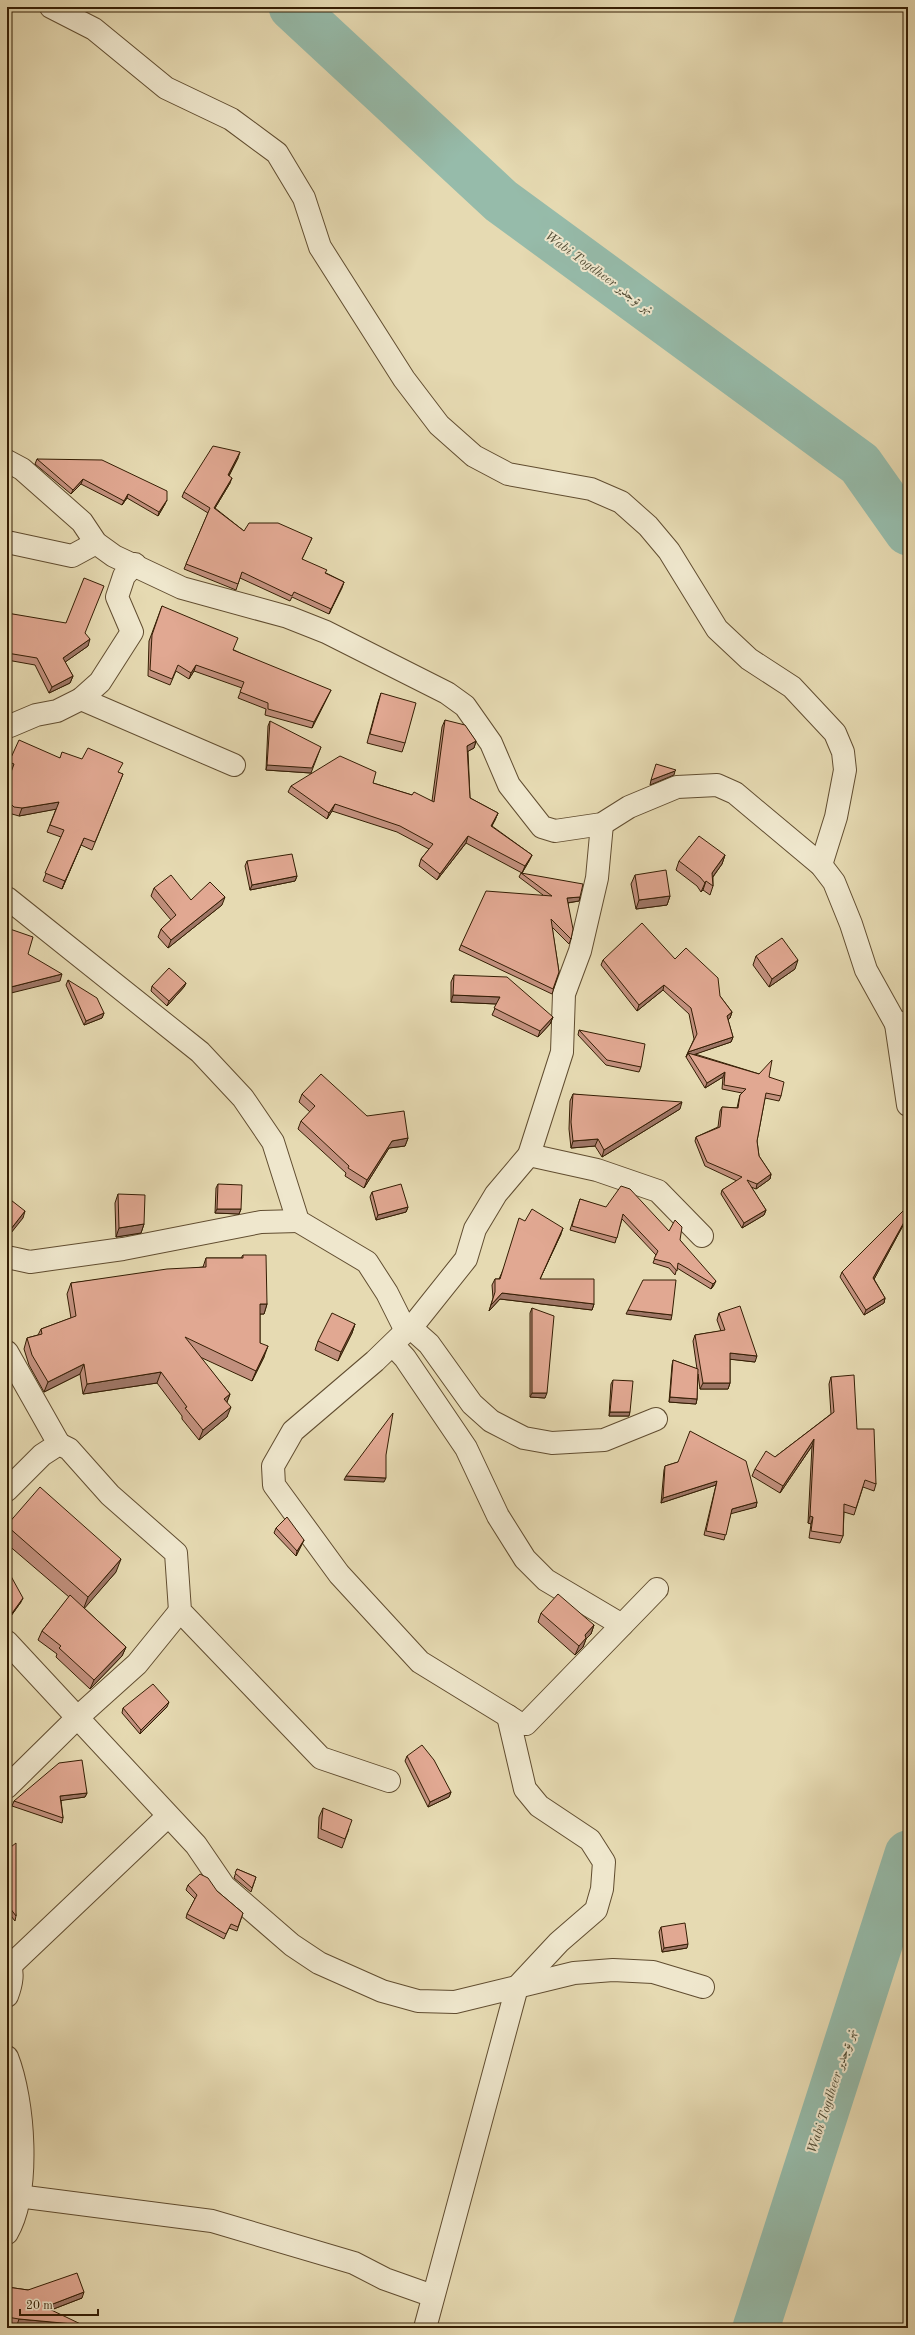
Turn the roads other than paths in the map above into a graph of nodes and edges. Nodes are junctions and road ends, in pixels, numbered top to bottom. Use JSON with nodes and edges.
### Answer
{"nodes":[{"id":1,"x":51,"y":7,"type":"edge"},
{"id":2,"x":7,"y":461,"type":"edge"},
{"id":3,"x":7,"y":542,"type":"edge"},
{"id":4,"x":96,"y":543,"type":"junction"},
{"id":5,"x":135,"y":564,"type":"junction"},
{"id":6,"x":81,"y":699,"type":"junction"},
{"id":7,"x":8,"y":728,"type":"edge"},
{"id":8,"x":234,"y":765,"type":"dead end"},
{"id":9,"x":602,"y":824,"type":"junction"},
{"id":10,"x":821,"y":865,"type":"junction"},
{"id":11,"x":7,"y":898,"type":"edge"},
{"id":12,"x":902,"y":1023,"type":"edge"},
{"id":13,"x":908,"y":1105,"type":"edge"},
{"id":14,"x":530,"y":1155,"type":"junction"},
{"id":15,"x":298,"y":1222,"type":"junction"},
{"id":16,"x":702,"y":1236,"type":"dead end"},
{"id":17,"x":7,"y":1257,"type":"edge"},
{"id":18,"x":403,"y":1335,"type":"junction"},
{"id":19,"x":7,"y":1352,"type":"edge"},
{"id":20,"x":656,"y":1419,"type":"dead end"},
{"id":21,"x":59,"y":1444,"type":"junction"},
{"id":22,"x":7,"y":1490,"type":"edge"},
{"id":23,"x":657,"y":1589,"type":"dead end"},
{"id":24,"x":180,"y":1611,"type":"junction"},
{"id":25,"x":622,"y":1625,"type":"junction"},
{"id":26,"x":7,"y":1642,"type":"edge"},
{"id":27,"x":508,"y":1716,"type":"junction"},
{"id":28,"x":78,"y":1717,"type":"junction"},
{"id":29,"x":389,"y":1781,"type":"dead end"},
{"id":30,"x":7,"y":1787,"type":"edge"},
{"id":31,"x":168,"y":1816,"type":"junction"},
{"id":32,"x":9,"y":1963,"type":"edge"},
{"id":33,"x":517,"y":1987,"type":"junction"},
{"id":34,"x":703,"y":1987,"type":"dead end"},
{"id":35,"x":7,"y":1996,"type":"edge"},
{"id":36,"x":7,"y":2057,"type":"edge"},
{"id":37,"x":18,"y":2196,"type":"junction"},
{"id":38,"x":7,"y":2233,"type":"edge"},
{"id":39,"x":433,"y":2296,"type":"junction"},
{"id":40,"x":425,"y":2328,"type":"edge"}],
"edges":[{"from":1,"to":10,"type":"street"},
{"from":2,"to":4,"type":"street"},
{"from":3,"to":4,"type":"street"},
{"from":4,"to":5,"type":"street"},
{"from":5,"to":6,"type":"street"},
{"from":5,"to":9,"type":"street"},
{"from":6,"to":7,"type":"street"},
{"from":6,"to":8,"type":"street"},
{"from":9,"to":10,"type":"street"},
{"from":9,"to":14,"type":"street"},
{"from":10,"to":12,"type":"street"},
{"from":11,"to":15,"type":"street"},
{"from":12,"to":13,"type":"street"},
{"from":14,"to":16,"type":"street"},
{"from":14,"to":18,"type":"street"},
{"from":15,"to":17,"type":"street"},
{"from":15,"to":18,"type":"street"},
{"from":18,"to":20,"type":"street"},
{"from":18,"to":25,"type":"street"},
{"from":18,"to":27,"type":"street"},
{"from":19,"to":21,"type":"street"},
{"from":21,"to":22,"type":"street"},
{"from":21,"to":24,"type":"street"},
{"from":23,"to":25,"type":"street"},
{"from":24,"to":28,"type":"street"},
{"from":24,"to":29,"type":"street"},
{"from":25,"to":27,"type":"street"},
{"from":26,"to":28,"type":"street"},
{"from":27,"to":33,"type":"street"},
{"from":28,"to":30,"type":"street"},
{"from":28,"to":31,"type":"street"},
{"from":31,"to":32,"type":"street"},
{"from":31,"to":33,"type":"street"},
{"from":32,"to":35,"type":"street"},
{"from":33,"to":34,"type":"street"},
{"from":33,"to":39,"type":"street"},
{"from":36,"to":37,"type":"street"},
{"from":37,"to":38,"type":"street"},
{"from":37,"to":39,"type":"street"},
{"from":39,"to":40,"type":"street"}]}
